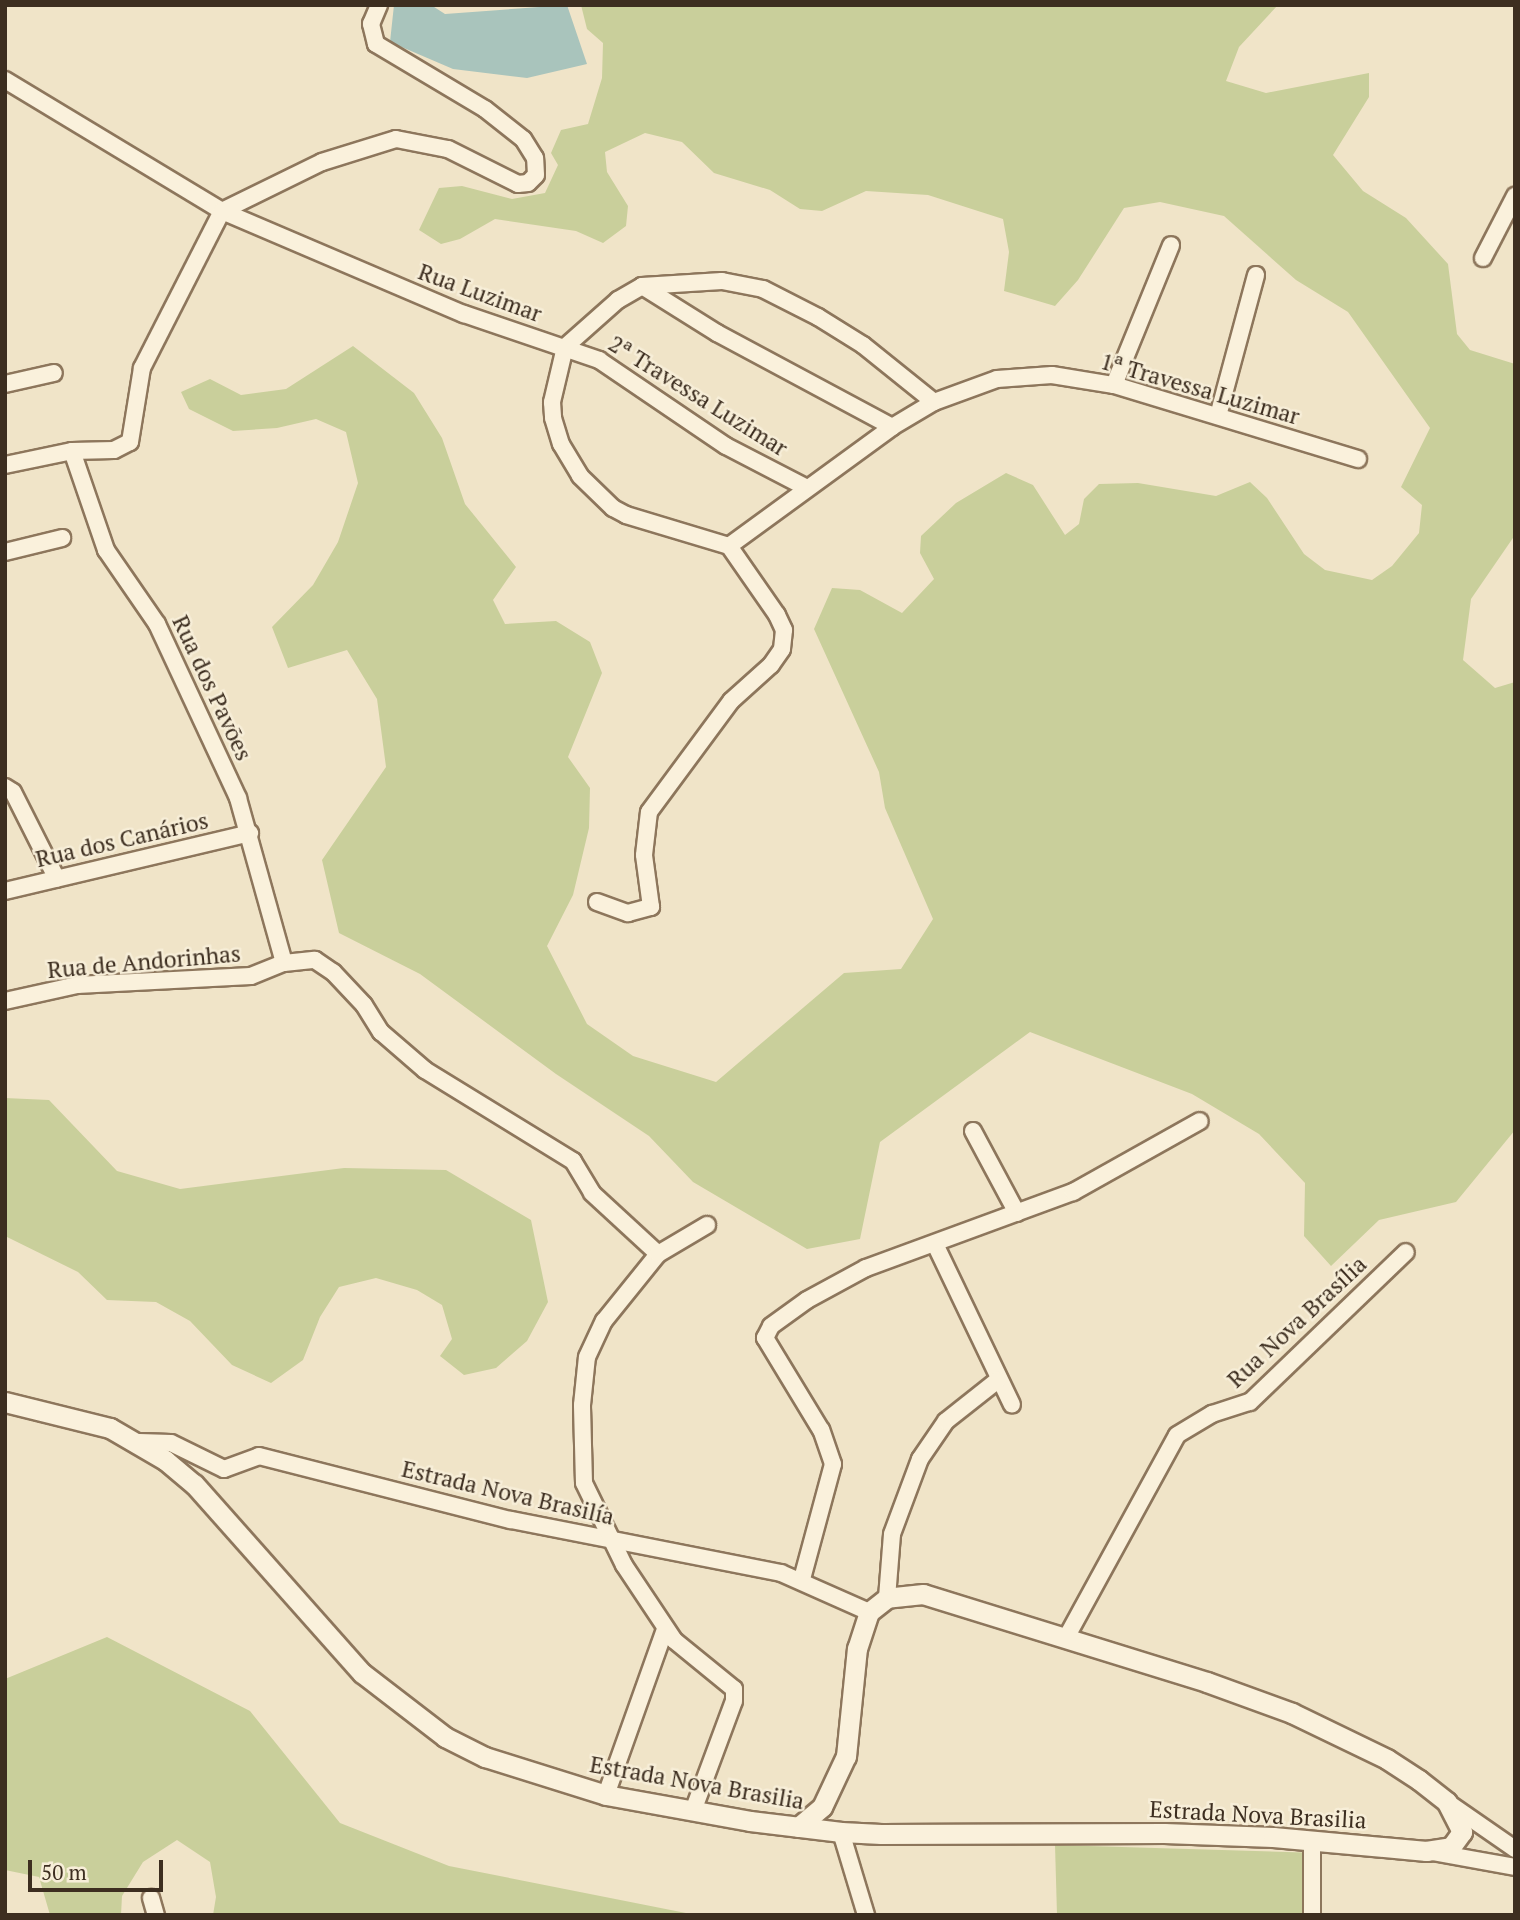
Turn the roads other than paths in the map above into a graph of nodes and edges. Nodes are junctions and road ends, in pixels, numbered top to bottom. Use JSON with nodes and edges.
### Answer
{"nodes":[{"id":1,"x":380,"y":5,"type":"edge"},
{"id":2,"x":5,"y":80,"type":"edge"},
{"id":3,"x":1515,"y":195,"type":"edge"},
{"id":4,"x":222,"y":211,"type":"junction"},
{"id":5,"x":1171,"y":244,"type":"dead end"},
{"id":6,"x":1483,"y":258,"type":"dead end"},
{"id":7,"x":1256,"y":275,"type":"dead end"},
{"id":8,"x":642,"y":286,"type":"junction"},
{"id":9,"x":565,"y":347,"type":"junction"},
{"id":10,"x":54,"y":373,"type":"dead end"},
{"id":11,"x":5,"y":384,"type":"edge"},
{"id":12,"x":1114,"y":385,"type":"junction"},
{"id":13,"x":934,"y":402,"type":"junction"},
{"id":14,"x":1218,"y":416,"type":"junction"},
{"id":15,"x":892,"y":426,"type":"junction"},
{"id":16,"x":69,"y":451,"type":"junction"},
{"id":17,"x":1358,"y":459,"type":"dead end"},
{"id":18,"x":5,"y":465,"type":"edge"},
{"id":19,"x":807,"y":488,"type":"junction"},
{"id":20,"x":62,"y":538,"type":"dead end"},
{"id":21,"x":729,"y":546,"type":"junction"},
{"id":22,"x":5,"y":552,"type":"edge"},
{"id":23,"x":7,"y":788,"type":"edge"},
{"id":24,"x":250,"y":833,"type":"junction"},
{"id":25,"x":57,"y":880,"type":"junction"},
{"id":26,"x":5,"y":891,"type":"edge"},
{"id":27,"x":597,"y":902,"type":"dead end"},
{"id":28,"x":284,"y":962,"type":"junction"},
{"id":29,"x":5,"y":1001,"type":"edge"},
{"id":30,"x":1200,"y":1121,"type":"dead end"},
{"id":31,"x":973,"y":1131,"type":"dead end"},
{"id":32,"x":1017,"y":1213,"type":"junction"},
{"id":33,"x":707,"y":1225,"type":"dead end"},
{"id":34,"x":935,"y":1244,"type":"junction"},
{"id":35,"x":1406,"y":1252,"type":"dead end"},
{"id":36,"x":658,"y":1254,"type":"junction"},
{"id":37,"x":998,"y":1380,"type":"junction"},
{"id":38,"x":5,"y":1402,"type":"edge"},
{"id":39,"x":1012,"y":1405,"type":"dead end"},
{"id":40,"x":139,"y":1442,"type":"junction"},
{"id":41,"x":611,"y":1540,"type":"junction"},
{"id":42,"x":802,"y":1579,"type":"junction"},
{"id":43,"x":887,"y":1598,"type":"junction"},
{"id":44,"x":869,"y":1612,"type":"junction"},
{"id":45,"x":665,"y":1629,"type":"junction"},
{"id":46,"x":1066,"y":1638,"type":"junction"},
{"id":47,"x":606,"y":1795,"type":"junction"},
{"id":48,"x":1447,"y":1802,"type":"junction"},
{"id":49,"x":693,"y":1811,"type":"junction"},
{"id":50,"x":798,"y":1827,"type":"junction"},
{"id":51,"x":841,"y":1832,"type":"junction"},
{"id":52,"x":1312,"y":1840,"type":"junction"},
{"id":53,"x":1515,"y":1849,"type":"edge"},
{"id":54,"x":1426,"y":1851,"type":"junction"},
{"id":55,"x":1515,"y":1867,"type":"edge"},
{"id":56,"x":151,"y":1898,"type":"dead end"},
{"id":57,"x":156,"y":1915,"type":"edge"},
{"id":58,"x":866,"y":1915,"type":"edge"},
{"id":59,"x":1312,"y":1915,"type":"edge"}],
"edges":[{"from":1,"to":4,"type":"street"},
{"from":2,"to":4,"type":"street","name":"Rua Luzimar"},
{"from":3,"to":6,"type":"street"},
{"from":4,"to":9,"type":"street","name":"Rua Luzimar"},
{"from":4,"to":16,"type":"street"},
{"from":5,"to":12,"type":"street"},
{"from":7,"to":14,"type":"street"},
{"from":8,"to":9,"type":"street"},
{"from":8,"to":13,"type":"street"},
{"from":8,"to":15,"type":"street"},
{"from":9,"to":19,"type":"street","name":"2ª Travessa Luzimar"},
{"from":9,"to":21,"type":"street"},
{"from":10,"to":11,"type":"street"},
{"from":12,"to":13,"type":"street","name":"1ª Travessa Luzimar"},
{"from":12,"to":14,"type":"street","name":"1ª Travessa Luzimar"},
{"from":13,"to":15,"type":"street","name":"1ª Travessa Luzimar"},
{"from":14,"to":17,"type":"street","name":"1ª Travessa Luzimar"},
{"from":15,"to":19,"type":"street","name":"1ª Travessa Luzimar"},
{"from":16,"to":18,"type":"street"},
{"from":16,"to":24,"type":"street","name":"Rua dos Pavões"},
{"from":19,"to":21,"type":"street","name":"1ª Travessa Luzimar"},
{"from":20,"to":22,"type":"street"},
{"from":21,"to":27,"type":"street"},
{"from":23,"to":25,"type":"street"},
{"from":24,"to":25,"type":"street","name":"Rua dos Canários"},
{"from":24,"to":28,"type":"street","name":"Rua dos Pavões"},
{"from":25,"to":26,"type":"street","name":"Rua dos Canários"},
{"from":28,"to":29,"type":"street","name":"Rua de Andorinhas"},
{"from":28,"to":36,"type":"street"},
{"from":30,"to":32,"type":"street"},
{"from":31,"to":32,"type":"street"},
{"from":32,"to":34,"type":"street"},
{"from":33,"to":36,"type":"street"},
{"from":34,"to":37,"type":"street"},
{"from":34,"to":42,"type":"street"},
{"from":35,"to":46,"type":"street","name":"Rua Nova Brasília"},
{"from":36,"to":41,"type":"street"},
{"from":37,"to":39,"type":"street"},
{"from":37,"to":43,"type":"street"},
{"from":38,"to":40,"type":"street","name":"Estrada Nova Brasilia"},
{"from":40,"to":41,"type":"street","name":"Estrada Nova Brasilía"},
{"from":40,"to":47,"type":"street","name":"Estrada Nova Brasilia"},
{"from":41,"to":42,"type":"street","name":"Estrada Nova Brasilía"},
{"from":41,"to":45,"type":"street"},
{"from":42,"to":44,"type":"street","name":"Estrada Nova Brasilía"},
{"from":43,"to":44,"type":"street"},
{"from":43,"to":46,"type":"street"},
{"from":44,"to":50,"type":"street"},
{"from":45,"to":47,"type":"street"},
{"from":45,"to":49,"type":"street"},
{"from":46,"to":48,"type":"street"},
{"from":47,"to":49,"type":"street","name":"Estrada Nova Brasilia"},
{"from":48,"to":53,"type":"street"},
{"from":48,"to":54,"type":"street"},
{"from":49,"to":50,"type":"street","name":"Estrada Nova Brasilia"},
{"from":50,"to":51,"type":"street","name":"Estrada Nova Brasilia"},
{"from":51,"to":52,"type":"street","name":"Estrada Nova Brasilia"},
{"from":51,"to":58,"type":"street"},
{"from":52,"to":54,"type":"street","name":"Estrada Nova Brasilia"},
{"from":52,"to":59,"type":"street"},
{"from":54,"to":55,"type":"street","name":"Estrada Nova Brasilia"},
{"from":56,"to":57,"type":"street"}]}
